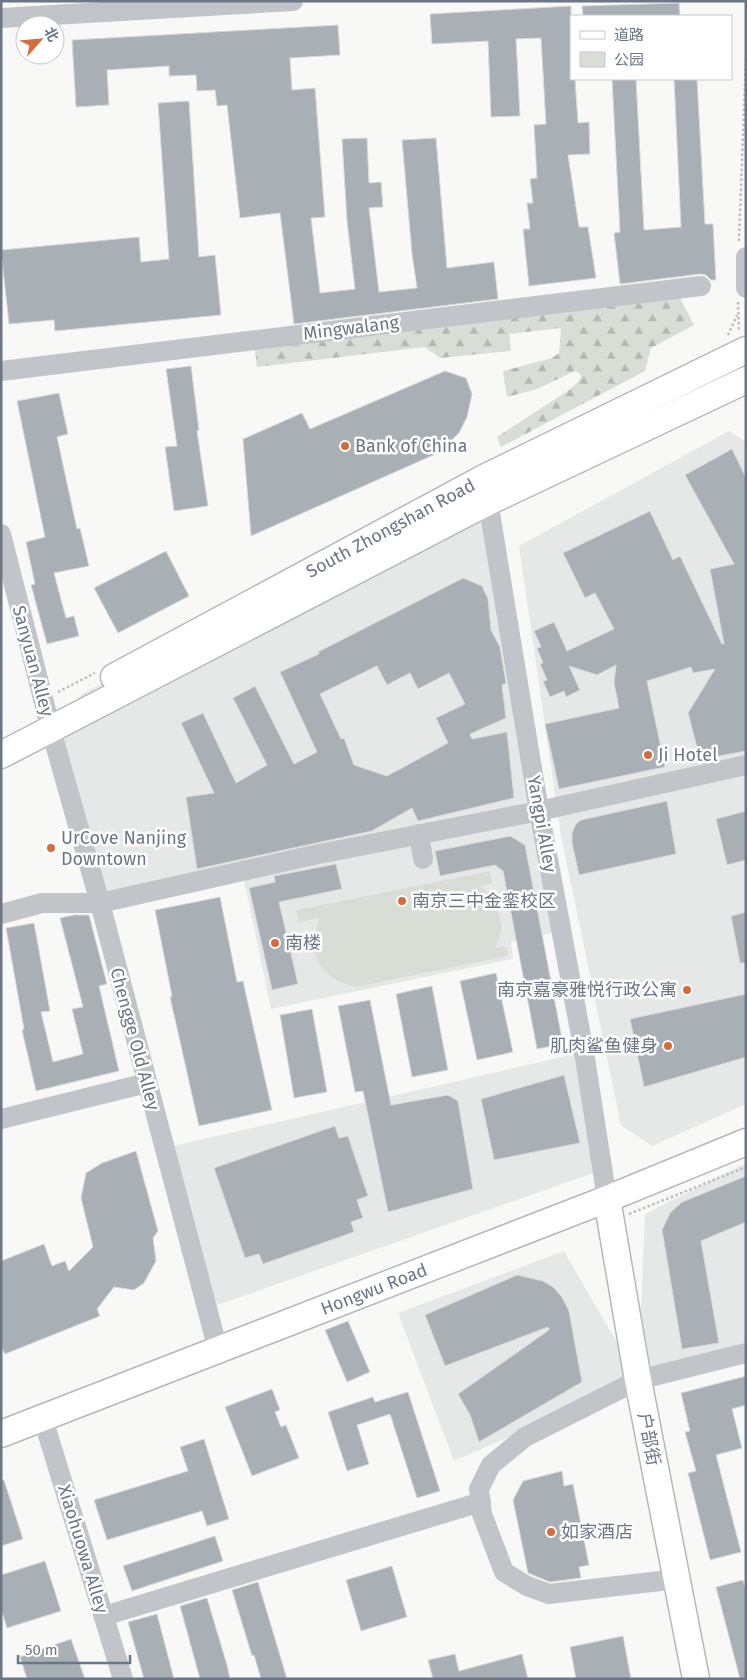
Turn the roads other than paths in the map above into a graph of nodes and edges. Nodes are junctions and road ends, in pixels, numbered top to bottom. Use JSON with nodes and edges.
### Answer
{"nodes":[{"id":1,"x":292,"y":1,"type":"edge"},
{"id":2,"x":126,"y":6,"type":"edge"},
{"id":3,"x":1,"y":18,"type":"edge"},
{"id":4,"x":742,"y":250,"type":"edge"},
{"id":5,"x":701,"y":286,"type":"dead end"},
{"id":6,"x":742,"y":294,"type":"edge"},
{"id":7,"x":736,"y":342,"type":"edge"},
{"id":8,"x":1,"y":371,"type":"edge"},
{"id":9,"x":746,"y":373,"type":"edge"},
{"id":10,"x":746,"y":380,"type":"edge"},
{"id":11,"x":486,"y":490,"type":"junction"},
{"id":12,"x":1,"y":534,"type":"edge"},
{"id":13,"x":3,"y":556,"type":"edge"},
{"id":14,"x":51,"y":730,"type":"junction"},
{"id":15,"x":1,"y":755,"type":"edge"},
{"id":16,"x":746,"y":765,"type":"edge"},
{"id":17,"x":539,"y":811,"type":"junction"},
{"id":18,"x":419,"y":834,"type":"junction"},
{"id":19,"x":423,"y":859,"type":"dead end"},
{"id":20,"x":100,"y":903,"type":"junction"},
{"id":21,"x":1,"y":914,"type":"edge"},
{"id":22,"x":147,"y":1083,"type":"junction"},
{"id":23,"x":1,"y":1119,"type":"edge"},
{"id":24,"x":746,"y":1142,"type":"edge"},
{"id":25,"x":609,"y":1210,"type":"junction"},
{"id":26,"x":218,"y":1350,"type":"junction"},
{"id":27,"x":746,"y":1353,"type":"edge"},
{"id":28,"x":638,"y":1380,"type":"junction"},
{"id":29,"x":44,"y":1419,"type":"junction"},
{"id":30,"x":1,"y":1434,"type":"edge"},
{"id":31,"x":481,"y":1502,"type":"junction"},
{"id":32,"x":677,"y":1579,"type":"junction"},
{"id":33,"x":104,"y":1616,"type":"junction"},
{"id":34,"x":123,"y":1679,"type":"edge"},
{"id":35,"x":696,"y":1679,"type":"edge"}],
"edges":[{"from":1,"to":2,"type":"street"},
{"from":2,"to":3,"type":"street"},
{"from":4,"to":6,"type":"street"},
{"from":5,"to":8,"type":"street","name":"Mingwalang"},
{"from":7,"to":11,"type":"main road","name":"South Zhongshan Road"},
{"from":9,"to":11,"type":"street"},
{"from":10,"to":11,"type":"main road","name":"South Zhongshan Road"},
{"from":11,"to":14,"type":"main road","name":"South Zhongshan Road"},
{"from":11,"to":17,"type":"street","name":"Yangpi Alley"},
{"from":12,"to":13,"type":"street","name":"Sanyuan Alley"},
{"from":13,"to":14,"type":"street","name":"Sanyuan Alley"},
{"from":14,"to":15,"type":"street"},
{"from":14,"to":20,"type":"street","name":"Chengge Old Alley"},
{"from":16,"to":17,"type":"street"},
{"from":17,"to":18,"type":"street"},
{"from":17,"to":25,"type":"street","name":"Yangpi Alley"},
{"from":18,"to":19,"type":"street"},
{"from":18,"to":20,"type":"street"},
{"from":20,"to":21,"type":"street"},
{"from":20,"to":22,"type":"street","name":"Chengge Old Alley"},
{"from":22,"to":23,"type":"street"},
{"from":22,"to":26,"type":"street","name":"Chengge Old Alley"},
{"from":24,"to":25,"type":"main road","name":"Hongwu Road"},
{"from":25,"to":26,"type":"main road","name":"Hongwu Road"},
{"from":25,"to":28,"type":"main road","name":"户部街"},
{"from":26,"to":29,"type":"main road","name":"Hongwu Road"},
{"from":27,"to":28,"type":"street"},
{"from":28,"to":31,"type":"street"},
{"from":28,"to":32,"type":"main road","name":"户部街"},
{"from":29,"to":30,"type":"main road","name":"Hongwu Road"},
{"from":29,"to":33,"type":"street","name":"Xiaohuowa Alley"},
{"from":31,"to":32,"type":"street"},
{"from":31,"to":33,"type":"street"},
{"from":32,"to":35,"type":"main road","name":"户部街"},
{"from":33,"to":34,"type":"street","name":"Xiaohuowa Alley"}]}
